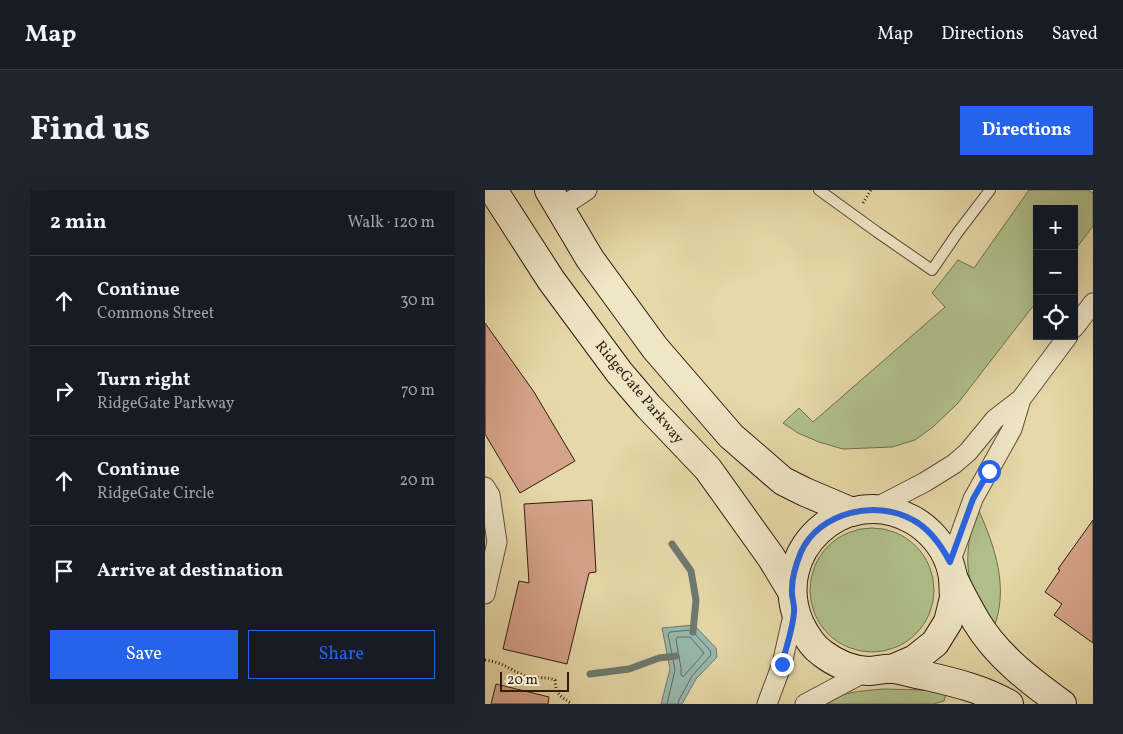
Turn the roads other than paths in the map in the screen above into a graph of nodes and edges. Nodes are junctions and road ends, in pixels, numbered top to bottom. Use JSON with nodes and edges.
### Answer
{"nodes":[{"id":1,"x":493,"y":190,"type":"edge"},
{"id":2,"x":587,"y":190,"type":"edge"},
{"id":3,"x":819,"y":190,"type":"edge"},
{"id":4,"x":990,"y":190,"type":"edge"},
{"id":5,"x":554,"y":199,"type":"edge"},
{"id":6,"x":1093,"y":303,"type":"edge"},
{"id":7,"x":1078,"y":323,"type":"edge"},
{"id":8,"x":1065,"y":340,"type":"edge"},
{"id":9,"x":1021,"y":399,"type":"junction"},
{"id":10,"x":485,"y":488,"type":"edge"},
{"id":11,"x":862,"y":510,"type":"junction"},
{"id":12,"x":951,"y":570,"type":"junction"},
{"id":13,"x":485,"y":594,"type":"edge"},
{"id":14,"x":793,"y":600,"type":"junction"},
{"id":15,"x":880,"y":670,"type":"junction"},
{"id":16,"x":767,"y":704,"type":"edge"},
{"id":17,"x":805,"y":704,"type":"edge"},
{"id":18,"x":1009,"y":704,"type":"edge"},
{"id":19,"x":1062,"y":704,"type":"edge"}],
"edges":[{"from":1,"to":14,"type":"main road","name":"RidgeGate Parkway"},
{"from":2,"to":5,"type":"street"},
{"from":3,"to":4,"type":"lane"},
{"from":5,"to":11,"type":"main road"},
{"from":6,"to":7,"type":"street"},
{"from":8,"to":9,"type":"street"},
{"from":9,"to":11,"type":"street"},
{"from":9,"to":12,"type":"street"},
{"from":10,"to":13,"type":"street"},
{"from":11,"to":12,"type":"main road"},
{"from":11,"to":14,"type":"main road"},
{"from":12,"to":15,"type":"main road"},
{"from":12,"to":19,"type":"main road"},
{"from":14,"to":15,"type":"main road","name":"RidgeGate Parkway"},
{"from":14,"to":16,"type":"street"},
{"from":15,"to":17,"type":"street"},
{"from":15,"to":18,"type":"main road","name":"RidgeGate Parkway"}]}
